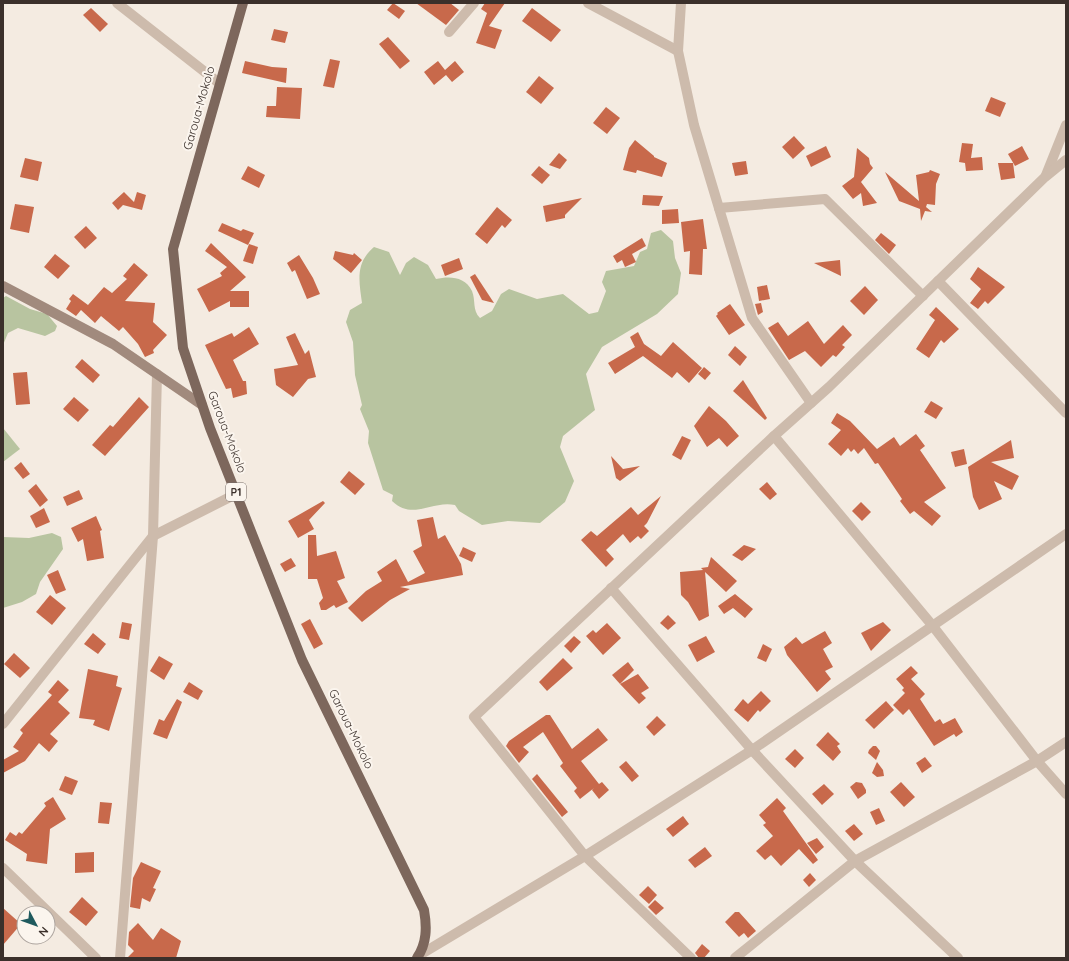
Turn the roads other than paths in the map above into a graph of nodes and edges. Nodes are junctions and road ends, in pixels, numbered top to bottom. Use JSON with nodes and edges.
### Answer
{"nodes":[{"id":1,"x":117,"y":3,"type":"edge"},
{"id":2,"x":243,"y":3,"type":"edge"},
{"id":3,"x":474,"y":3,"type":"edge"},
{"id":4,"x":588,"y":3,"type":"edge"},
{"id":5,"x":681,"y":3,"type":"edge"},
{"id":6,"x":449,"y":32,"type":"dead end"},
{"id":7,"x":678,"y":50,"type":"junction"},
{"id":8,"x":219,"y":83,"type":"junction"},
{"id":9,"x":1066,"y":125,"type":"edge"},
{"id":10,"x":1066,"y":160,"type":"edge"},
{"id":11,"x":1046,"y":177,"type":"junction"},
{"id":12,"x":719,"y":208,"type":"junction"},
{"id":13,"x":938,"y":281,"type":"junction"},
{"id":14,"x":3,"y":286,"type":"edge"},
{"id":15,"x":923,"y":296,"type":"junction"},
{"id":16,"x":157,"y":374,"type":"junction"},
{"id":17,"x":811,"y":403,"type":"junction"},
{"id":18,"x":202,"y":405,"type":"junction"},
{"id":19,"x":1066,"y":414,"type":"edge"},
{"id":20,"x":774,"y":436,"type":"junction"},
{"id":21,"x":236,"y":494,"type":"junction"},
{"id":22,"x":1066,"y":534,"type":"edge"},
{"id":23,"x":153,"y":536,"type":"junction"},
{"id":24,"x":611,"y":588,"type":"junction"},
{"id":25,"x":932,"y":625,"type":"junction"},
{"id":26,"x":3,"y":724,"type":"edge"},
{"id":27,"x":1066,"y":742,"type":"edge"},
{"id":28,"x":752,"y":750,"type":"junction"},
{"id":29,"x":1037,"y":762,"type":"junction"},
{"id":30,"x":1066,"y":794,"type":"edge"},
{"id":31,"x":585,"y":856,"type":"junction"},
{"id":32,"x":855,"y":861,"type":"junction"},
{"id":33,"x":3,"y":868,"type":"edge"},
{"id":34,"x":418,"y":957,"type":"edge"},
{"id":35,"x":96,"y":958,"type":"edge"},
{"id":36,"x":120,"y":958,"type":"edge"},
{"id":37,"x":691,"y":958,"type":"edge"},
{"id":38,"x":735,"y":958,"type":"edge"},
{"id":39,"x":958,"y":958,"type":"edge"}],
"edges":[{"from":1,"to":8,"type":"street"},
{"from":2,"to":8,"type":"main road","name":"Garoua-Mokolo","number":"P1"},
{"from":3,"to":6,"type":"street"},
{"from":4,"to":7,"type":"street"},
{"from":5,"to":7,"type":"street"},
{"from":7,"to":12,"type":"street"},
{"from":8,"to":18,"type":"main road","name":"Garoua-Mokolo","number":"P1"},
{"from":9,"to":11,"type":"street"},
{"from":10,"to":11,"type":"street"},
{"from":11,"to":13,"type":"street"},
{"from":12,"to":15,"type":"street"},
{"from":12,"to":17,"type":"street"},
{"from":13,"to":15,"type":"street"},
{"from":13,"to":19,"type":"street"},
{"from":14,"to":16,"type":"street"},
{"from":15,"to":17,"type":"street"},
{"from":16,"to":18,"type":"street"},
{"from":16,"to":23,"type":"street"},
{"from":17,"to":20,"type":"street"},
{"from":18,"to":21,"type":"main road","name":"Garoua-Mokolo","number":"P1"},
{"from":20,"to":24,"type":"street"},
{"from":20,"to":25,"type":"street"},
{"from":21,"to":23,"type":"street"},
{"from":21,"to":34,"type":"main road","name":"Garoua-Mokolo","number":"P1"},
{"from":22,"to":25,"type":"street"},
{"from":23,"to":26,"type":"street"},
{"from":23,"to":36,"type":"street"},
{"from":24,"to":28,"type":"street"},
{"from":24,"to":31,"type":"street"},
{"from":25,"to":28,"type":"street"},
{"from":25,"to":29,"type":"street"},
{"from":27,"to":29,"type":"street"},
{"from":28,"to":31,"type":"street"},
{"from":28,"to":32,"type":"street"},
{"from":29,"to":30,"type":"street"},
{"from":29,"to":32,"type":"street"},
{"from":31,"to":34,"type":"street"},
{"from":31,"to":37,"type":"street"},
{"from":32,"to":38,"type":"street"},
{"from":32,"to":39,"type":"street"},
{"from":33,"to":35,"type":"street"}]}
